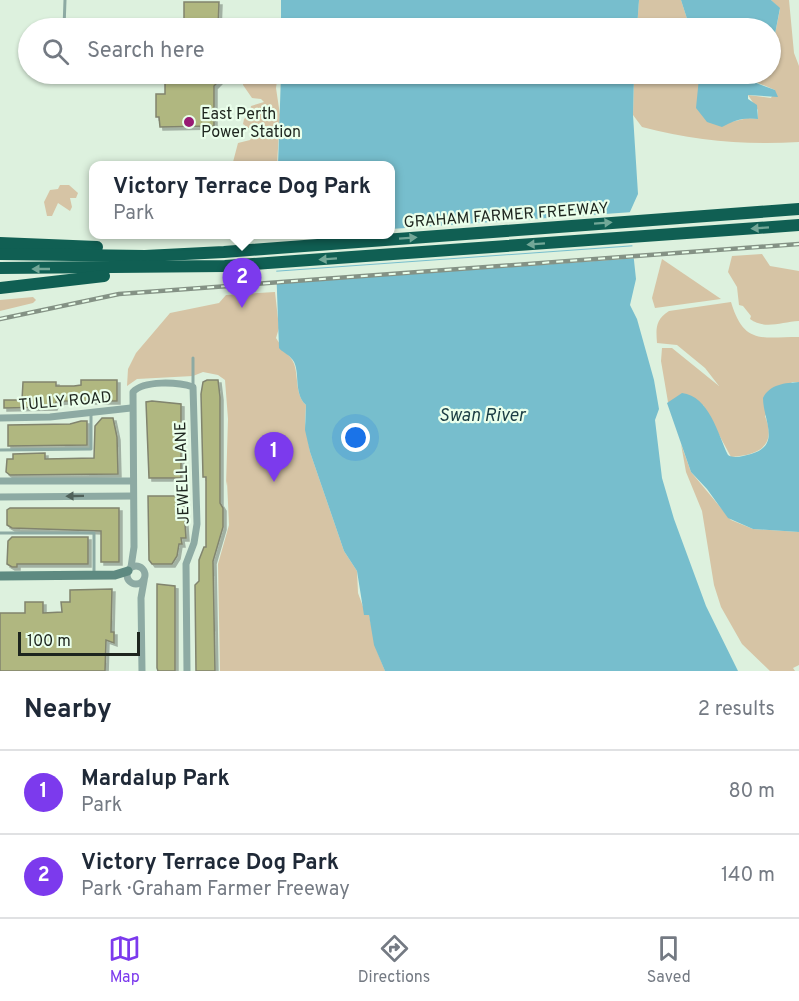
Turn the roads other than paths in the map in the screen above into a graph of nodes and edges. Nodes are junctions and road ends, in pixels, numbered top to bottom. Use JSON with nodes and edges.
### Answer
{"nodes":[{"id":1,"x":65,"y":0,"type":"edge"},
{"id":2,"x":64,"y":18,"type":"edge"},
{"id":3,"x":799,"y":204,"type":"edge"},
{"id":4,"x":799,"y":208,"type":"edge"},
{"id":5,"x":719,"y":214,"type":"junction"},
{"id":6,"x":799,"y":225,"type":"edge"},
{"id":7,"x":393,"y":239,"type":"edge"},
{"id":8,"x":395,"y":239,"type":"edge"},
{"id":9,"x":0,"y":243,"type":"edge"},
{"id":10,"x":224,"y":252,"type":"junction"},
{"id":11,"x":0,"y":255,"type":"edge"},
{"id":12,"x":225,"y":266,"type":"junction"},
{"id":13,"x":0,"y":268,"type":"edge"},
{"id":14,"x":0,"y":288,"type":"edge"},
{"id":15,"x":193,"y":358,"type":"dead end"},
{"id":16,"x":193,"y":387,"type":"junction"},
{"id":17,"x":131,"y":408,"type":"junction"},
{"id":18,"x":91,"y":411,"type":"junction"},
{"id":19,"x":0,"y":418,"type":"edge"},
{"id":20,"x":0,"y":450,"type":"edge"},
{"id":21,"x":0,"y":481,"type":"edge"},
{"id":22,"x":133,"y":481,"type":"junction"},
{"id":23,"x":133,"y":496,"type":"junction"},
{"id":24,"x":0,"y":497,"type":"edge"},
{"id":25,"x":0,"y":532,"type":"edge"},
{"id":26,"x":134,"y":547,"type":"junction"},
{"id":27,"x":140,"y":567,"type":"junction"},
{"id":28,"x":94,"y":575,"type":"junction"},
{"id":29,"x":0,"y":576,"type":"edge"},
{"id":30,"x":130,"y":576,"type":"junction"},
{"id":31,"x":144,"y":581,"type":"junction"},
{"id":32,"x":141,"y":598,"type":"junction"},
{"id":33,"x":142,"y":671,"type":"edge"},
{"id":34,"x":187,"y":671,"type":"edge"}],
"edges":[{"from":1,"to":2,"type":"lane"},
{"from":3,"to":5,"type":"highway"},
{"from":4,"to":5,"type":"highway","name":"GRAHAM FARMER FREEWAY"},
{"from":8,"to":5,"type":"highway","name":"GRAHAM FARMER FREEWAY","one_way":true},
{"from":6,"to":12,"type":"highway","name":"GRAHAM FARMER FREEWAY","one_way":true},
{"from":10,"to":7,"type":"highway","name":"GRAHAM FARMER FREEWAY","one_way":true},
{"from":9,"to":10,"type":"highway"},
{"from":10,"to":11,"type":"highway","name":"GRAHAM FARMER FREEWAY"},
{"from":12,"to":13,"type":"highway","name":"GRAHAM FARMER FREEWAY","one_way":true},
{"from":12,"to":14,"type":"highway"},
{"from":15,"to":16,"type":"lane"},
{"from":16,"to":17,"type":"street"},
{"from":16,"to":34,"type":"street","name":"JEWELL LANE"},
{"from":17,"to":18,"type":"street","name":"TULLY ROAD"},
{"from":17,"to":22,"type":"street"},
{"from":18,"to":19,"type":"street","name":"TULLY ROAD"},
{"from":18,"to":20,"type":"lane"},
{"from":21,"to":22,"type":"street"},
{"from":22,"to":23,"type":"street"},
{"from":23,"to":24,"type":"street","one_way":true},
{"from":23,"to":26,"type":"street"},
{"from":25,"to":28,"type":"lane"},
{"from":26,"to":27,"type":"street"},
{"from":26,"to":30,"type":"street"},
{"from":27,"to":30,"type":"street"},
{"from":27,"to":31,"type":"street"},
{"from":28,"to":29,"type":"street"},
{"from":28,"to":30,"type":"street"},
{"from":30,"to":31,"type":"street"},
{"from":30,"to":32,"type":"street"},
{"from":31,"to":32,"type":"street"},
{"from":32,"to":33,"type":"street"}]}
